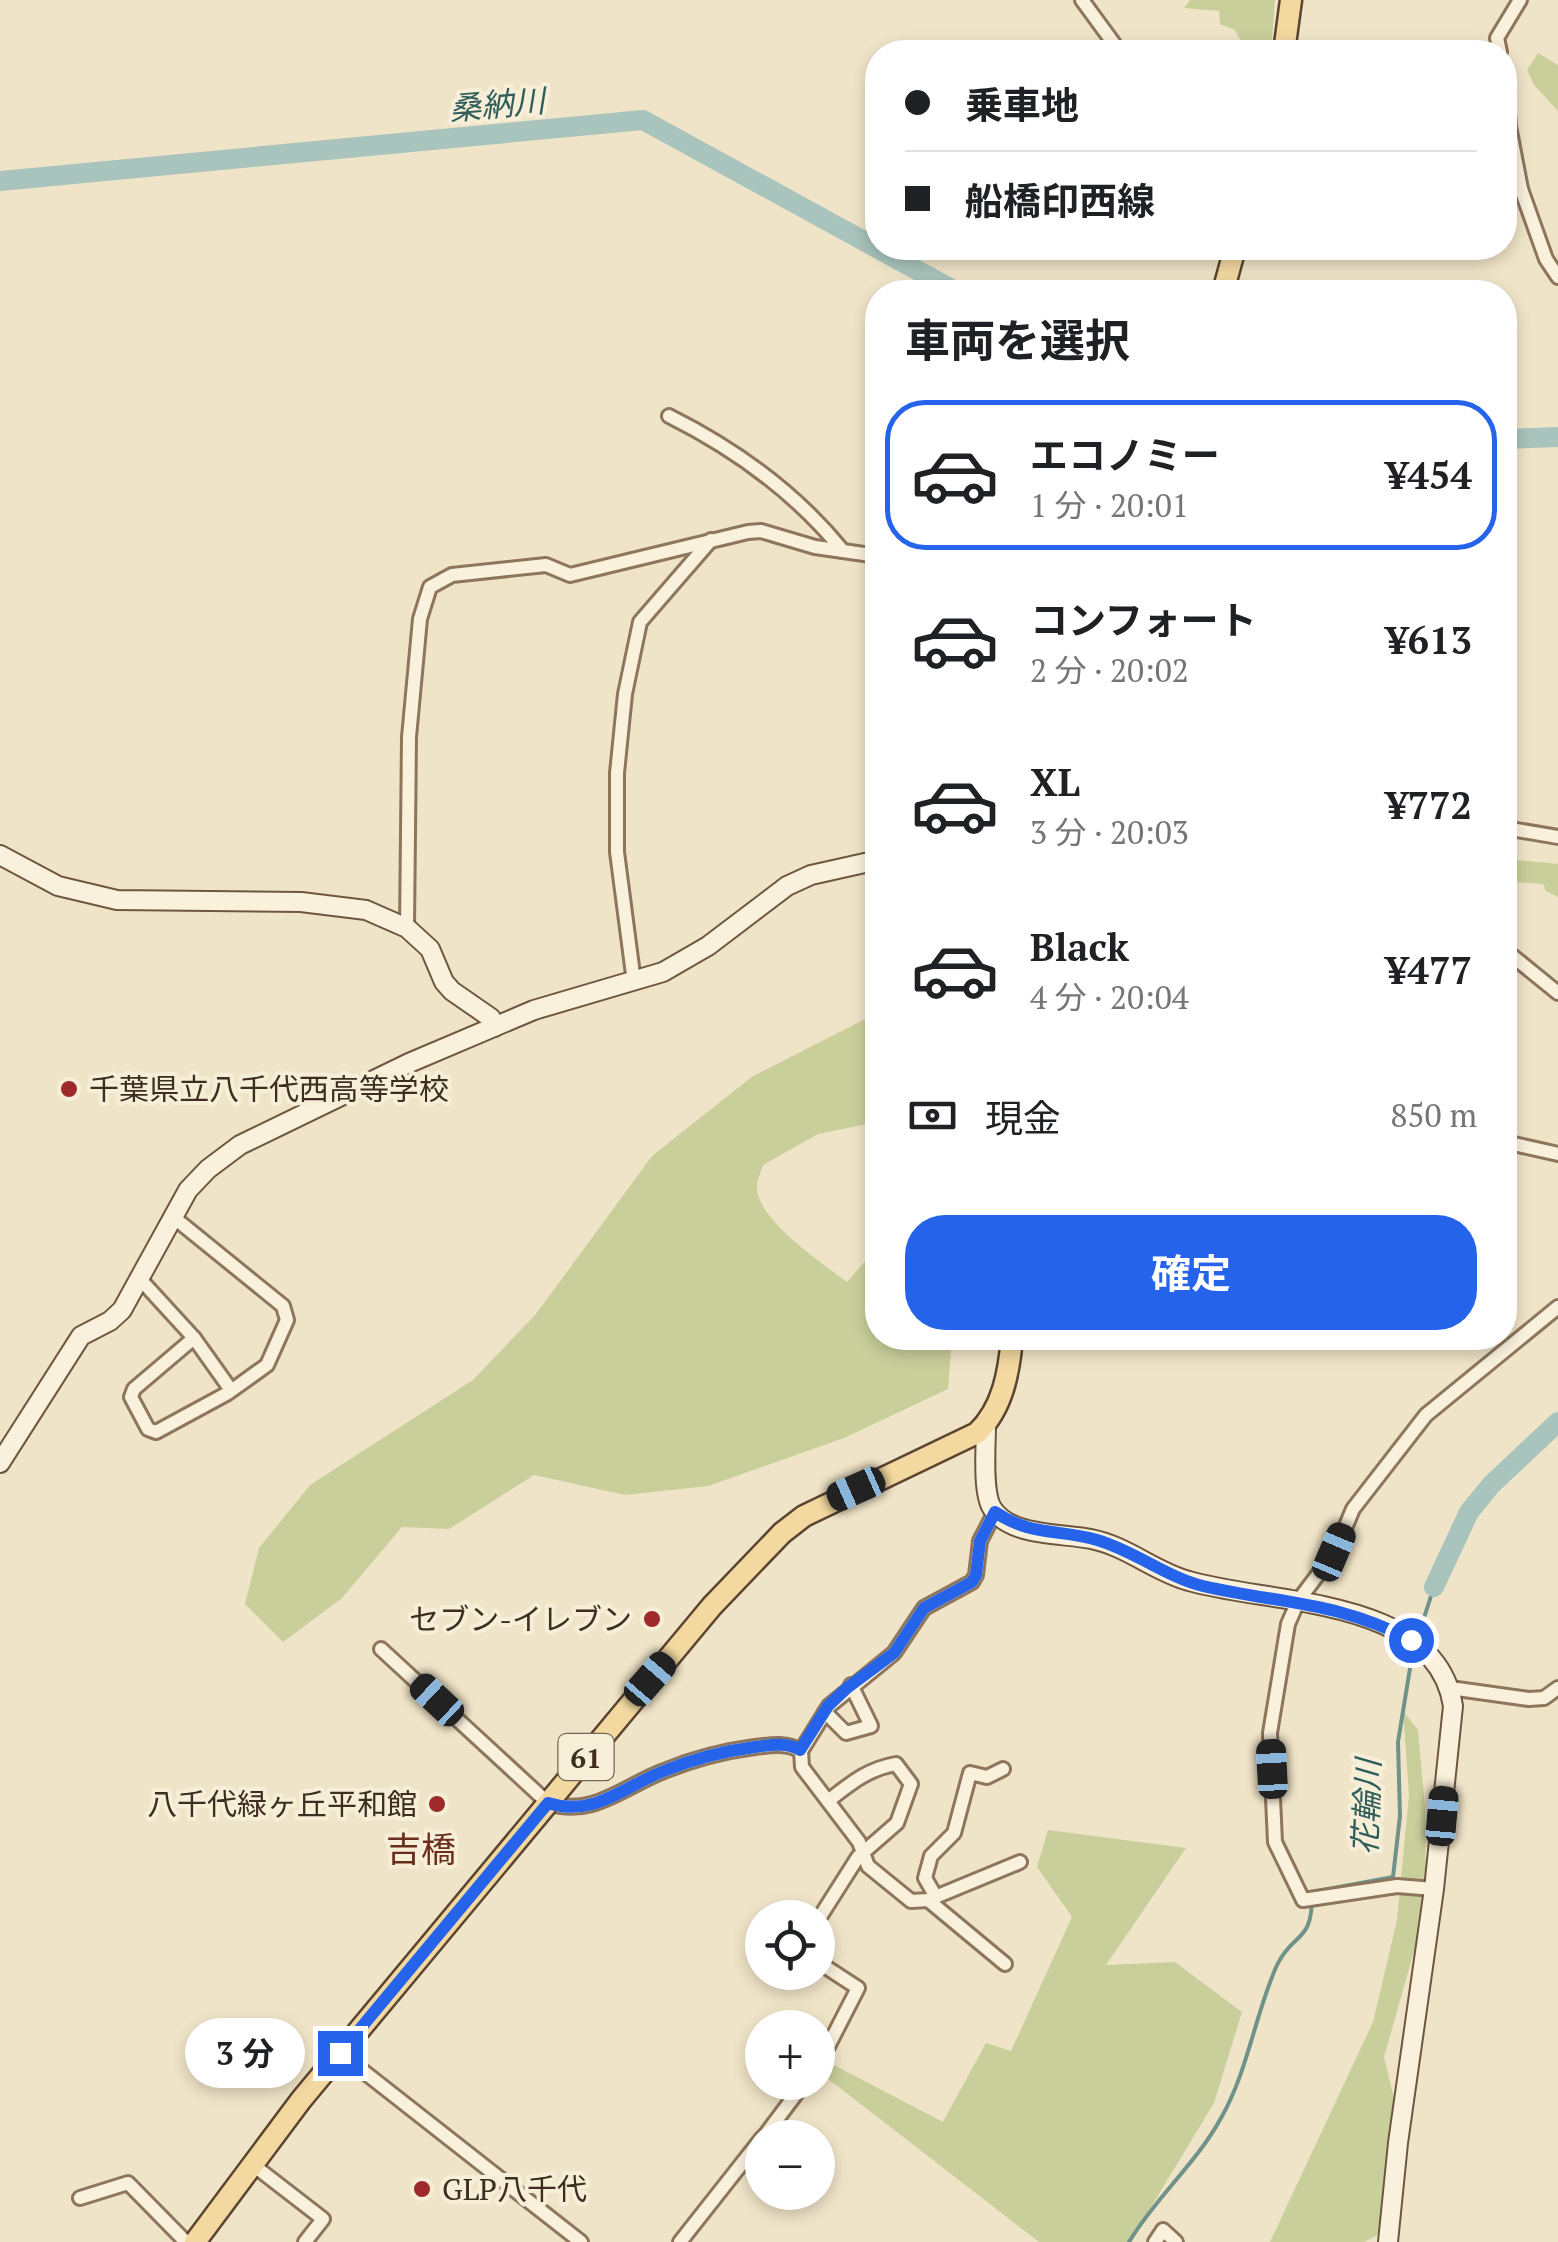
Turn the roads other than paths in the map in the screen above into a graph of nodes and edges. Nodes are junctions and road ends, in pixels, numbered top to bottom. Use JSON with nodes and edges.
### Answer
{"nodes":[{"id":1,"x":1082,"y":0,"type":"edge"},
{"id":2,"x":1291,"y":0,"type":"edge"},
{"id":3,"x":1520,"y":0,"type":"edge"},
{"id":4,"x":1111,"y":40,"type":"edge"},
{"id":5,"x":1286,"y":40,"type":"edge"},
{"id":6,"x":1497,"y":40,"type":"edge"},
{"id":7,"x":1517,"y":168,"type":"edge"},
{"id":8,"x":1517,"y":188,"type":"edge"},
{"id":9,"x":1521,"y":189,"type":"junction"},
{"id":10,"x":1558,"y":277,"type":"edge"},
{"id":11,"x":669,"y":416,"type":"dead end"},
{"id":12,"x":711,"y":540,"type":"junction"},
{"id":13,"x":843,"y":551,"type":"junction"},
{"id":14,"x":865,"y":554,"type":"edge"},
{"id":15,"x":1517,"y":830,"type":"edge"},
{"id":16,"x":1558,"y":837,"type":"edge"},
{"id":17,"x":0,"y":855,"type":"edge"},
{"id":18,"x":865,"y":863,"type":"edge"},
{"id":19,"x":407,"y":928,"type":"junction"},
{"id":20,"x":1517,"y":960,"type":"edge"},
{"id":21,"x":634,"y":982,"type":"junction"},
{"id":22,"x":1558,"y":993,"type":"edge"},
{"id":23,"x":494,"y":1027,"type":"junction"},
{"id":24,"x":1517,"y":1145,"type":"edge"},
{"id":25,"x":1558,"y":1154,"type":"edge"},
{"id":26,"x":172,"y":1216,"type":"junction"},
{"id":27,"x":140,"y":1279,"type":"junction"},
{"id":28,"x":1558,"y":1307,"type":"edge"},
{"id":29,"x":194,"y":1338,"type":"junction"},
{"id":30,"x":1517,"y":1341,"type":"edge"},
{"id":31,"x":1010,"y":1350,"type":"edge"},
{"id":32,"x":1506,"y":1350,"type":"edge"},
{"id":33,"x":231,"y":1390,"type":"junction"},
{"id":34,"x":986,"y":1425,"type":"junction"},
{"id":35,"x":0,"y":1463,"type":"edge"},
{"id":36,"x":995,"y":1512,"type":"junction"},
{"id":37,"x":1298,"y":1601,"type":"junction"},
{"id":38,"x":382,"y":1649,"type":"dead end"},
{"id":39,"x":851,"y":1685,"type":"junction"},
{"id":40,"x":1450,"y":1688,"type":"junction"},
{"id":41,"x":1558,"y":1688,"type":"edge"},
{"id":42,"x":825,"y":1712,"type":"junction"},
{"id":43,"x":800,"y":1750,"type":"junction"},
{"id":44,"x":1003,"y":1769,"type":"dead end"},
{"id":45,"x":828,"y":1801,"type":"junction"},
{"id":46,"x":548,"y":1803,"type":"junction"},
{"id":47,"x":863,"y":1852,"type":"junction"},
{"id":48,"x":1020,"y":1862,"type":"dead end"},
{"id":49,"x":1434,"y":1889,"type":"junction"},
{"id":50,"x":932,"y":1899,"type":"junction"},
{"id":51,"x":831,"y":1900,"type":"edge"},
{"id":52,"x":1004,"y":1964,"type":"dead end"},
{"id":53,"x":835,"y":1973,"type":"edge"},
{"id":54,"x":835,"y":2033,"type":"edge"},
{"id":55,"x":340,"y":2053,"type":"junction"},
{"id":56,"x":745,"y":2161,"type":"edge"},
{"id":57,"x":252,"y":2164,"type":"junction"},
{"id":58,"x":80,"y":2198,"type":"dead end"},
{"id":59,"x":186,"y":2242,"type":"edge"},
{"id":60,"x":195,"y":2242,"type":"edge"},
{"id":61,"x":305,"y":2242,"type":"edge"},
{"id":62,"x":580,"y":2242,"type":"edge"},
{"id":63,"x":680,"y":2242,"type":"edge"},
{"id":64,"x":1154,"y":2242,"type":"edge"},
{"id":65,"x":1176,"y":2242,"type":"edge"},
{"id":66,"x":1388,"y":2242,"type":"edge"}],
"edges":[{"from":1,"to":4,"type":"street"},
{"from":2,"to":5,"type":"main road"},
{"from":3,"to":6,"type":"street"},
{"from":7,"to":9,"type":"street"},
{"from":8,"to":9,"type":"street"},
{"from":9,"to":10,"type":"street"},
{"from":11,"to":13,"type":"street"},
{"from":12,"to":13,"type":"street"},
{"from":12,"to":19,"type":"street"},
{"from":12,"to":21,"type":"street"},
{"from":13,"to":14,"type":"street"},
{"from":15,"to":16,"type":"street"},
{"from":17,"to":19,"type":"street"},
{"from":18,"to":21,"type":"street"},
{"from":19,"to":23,"type":"street"},
{"from":20,"to":22,"type":"street"},
{"from":21,"to":23,"type":"street"},
{"from":23,"to":26,"type":"street"},
{"from":24,"to":25,"type":"street"},
{"from":26,"to":27,"type":"street"},
{"from":26,"to":33,"type":"street"},
{"from":27,"to":29,"type":"street"},
{"from":27,"to":35,"type":"street"},
{"from":28,"to":30,"type":"street"},
{"from":29,"to":33,"type":"street"},
{"from":29,"to":33,"type":"street"},
{"from":31,"to":34,"type":"main road"},
{"from":32,"to":37,"type":"street"},
{"from":34,"to":36,"type":"street"},
{"from":34,"to":46,"type":"main road","number":"61"},
{"from":36,"to":37,"type":"street"},
{"from":36,"to":39,"type":"street"},
{"from":37,"to":40,"type":"street"},
{"from":37,"to":49,"type":"street"},
{"from":38,"to":46,"type":"street"},
{"from":39,"to":42,"type":"street"},
{"from":39,"to":42,"type":"street"},
{"from":40,"to":41,"type":"street"},
{"from":40,"to":49,"type":"street"},
{"from":42,"to":43,"type":"street"},
{"from":43,"to":45,"type":"street"},
{"from":43,"to":46,"type":"street"},
{"from":44,"to":50,"type":"street"},
{"from":45,"to":47,"type":"street"},
{"from":45,"to":47,"type":"street"},
{"from":46,"to":55,"type":"main road","number":"61"},
{"from":47,"to":50,"type":"street"},
{"from":47,"to":51,"type":"street"},
{"from":48,"to":50,"type":"street"},
{"from":49,"to":66,"type":"street"},
{"from":50,"to":52,"type":"street"},
{"from":53,"to":54,"type":"street"},
{"from":55,"to":57,"type":"main road","number":"61"},
{"from":55,"to":62,"type":"street"},
{"from":56,"to":63,"type":"street"},
{"from":57,"to":60,"type":"main road","number":"61"},
{"from":57,"to":61,"type":"street"},
{"from":58,"to":59,"type":"street"},
{"from":64,"to":65,"type":"street"}]}
